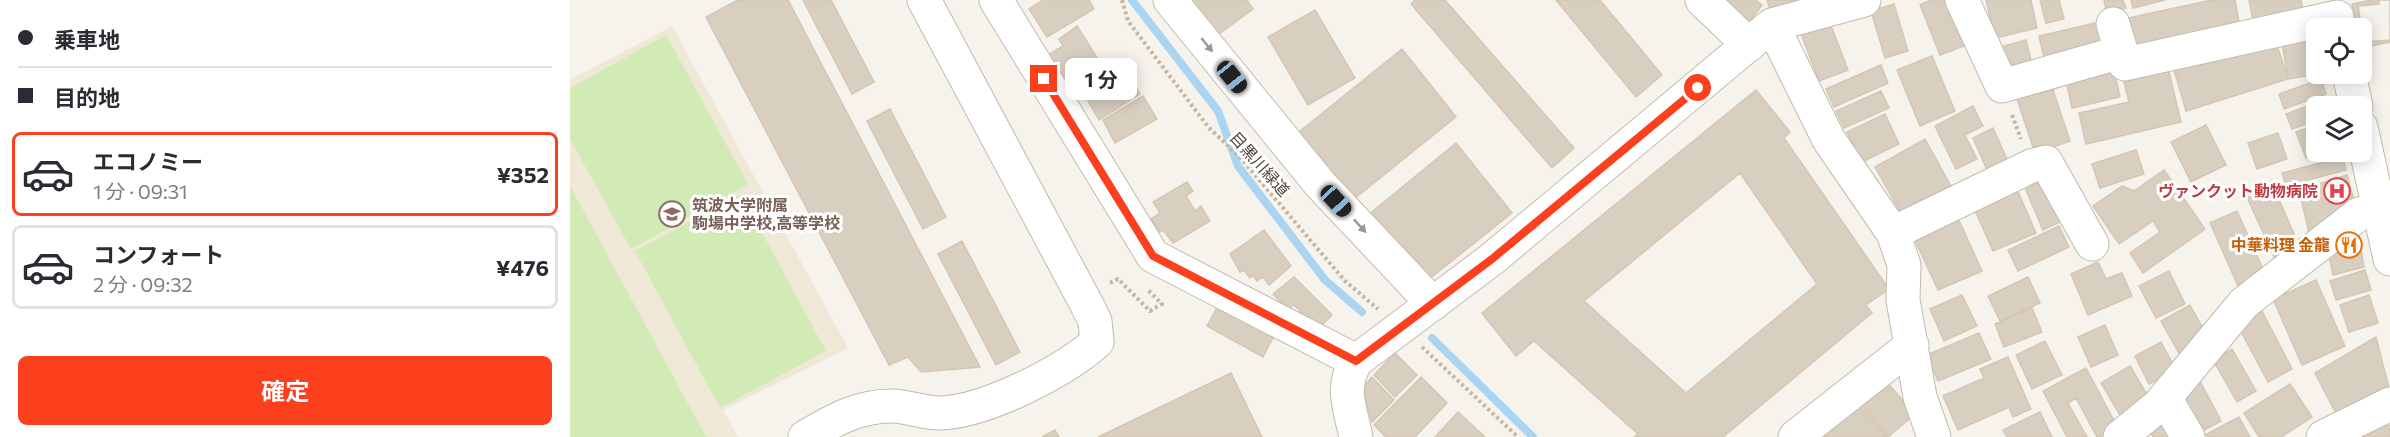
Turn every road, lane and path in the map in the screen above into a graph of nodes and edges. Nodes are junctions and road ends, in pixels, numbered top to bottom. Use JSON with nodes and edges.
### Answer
{"nodes":[{"id":1,"x":924,"y":0,"type":"edge"},
{"id":2,"x":996,"y":0,"type":"edge"},
{"id":3,"x":1122,"y":0,"type":"edge"},
{"id":4,"x":1170,"y":0,"type":"edge"},
{"id":5,"x":1702,"y":0,"type":"edge"},
{"id":6,"x":1962,"y":0,"type":"edge"},
{"id":7,"x":1857,"y":1,"type":"edge"},
{"id":8,"x":2336,"y":15,"type":"edge"},
{"id":9,"x":1760,"y":35,"type":"junction"},
{"id":10,"x":2002,"y":86,"type":"junction"},
{"id":11,"x":2369,"y":162,"type":"edge"},
{"id":12,"x":2031,"y":166,"type":"junction"},
{"id":13,"x":2379,"y":209,"type":"junction"},
{"id":14,"x":1893,"y":232,"type":"junction"},
{"id":15,"x":2091,"y":244,"type":"dead end"},
{"id":16,"x":2390,"y":259,"type":"edge"},
{"id":17,"x":1141,"y":282,"type":"dead end"},
{"id":18,"x":1106,"y":286,"type":"dead end"},
{"id":19,"x":1433,"y":304,"type":"junction"},
{"id":20,"x":1401,"y":328,"type":"junction"},
{"id":21,"x":1912,"y":345,"type":"junction"},
{"id":22,"x":1356,"y":361,"type":"junction"},
{"id":23,"x":2165,"y":398,"type":"junction"},
{"id":24,"x":2390,"y":404,"type":"edge"},
{"id":25,"x":805,"y":437,"type":"edge"},
{"id":26,"x":1356,"y":437,"type":"edge"},
{"id":27,"x":1518,"y":437,"type":"edge"},
{"id":28,"x":1796,"y":437,"type":"edge"},
{"id":29,"x":1934,"y":437,"type":"edge"},
{"id":30,"x":2120,"y":437,"type":"edge"},
{"id":31,"x":2188,"y":437,"type":"edge"},
{"id":32,"x":2323,"y":437,"type":"edge"}],
"edges":[{"from":1,"to":25,"type":"street"},
{"from":2,"to":22,"type":"street"},
{"from":3,"to":20,"type":"path","name":"目黒川緑道"},
{"from":4,"to":19,"type":"street","one_way":true},
{"from":5,"to":9,"type":"street"},
{"from":6,"to":10,"type":"street"},
{"from":7,"to":9,"type":"street"},
{"from":8,"to":10,"type":"street"},
{"from":9,"to":14,"type":"street"},
{"from":9,"to":19,"type":"street"},
{"from":10,"to":12,"type":"path"},
{"from":11,"to":13,"type":"street"},
{"from":12,"to":14,"type":"street"},
{"from":12,"to":15,"type":"street"},
{"from":13,"to":16,"type":"street"},
{"from":13,"to":23,"type":"street"},
{"from":14,"to":21,"type":"street"},
{"from":17,"to":18,"type":"path"},
{"from":19,"to":20,"type":"street"},
{"from":20,"to":22,"type":"street"},
{"from":20,"to":27,"type":"path","name":"目黒川緑道"},
{"from":21,"to":28,"type":"street"},
{"from":21,"to":29,"type":"street"},
{"from":22,"to":26,"type":"street"},
{"from":23,"to":30,"type":"street"},
{"from":23,"to":31,"type":"street"},
{"from":24,"to":32,"type":"street"}]}
